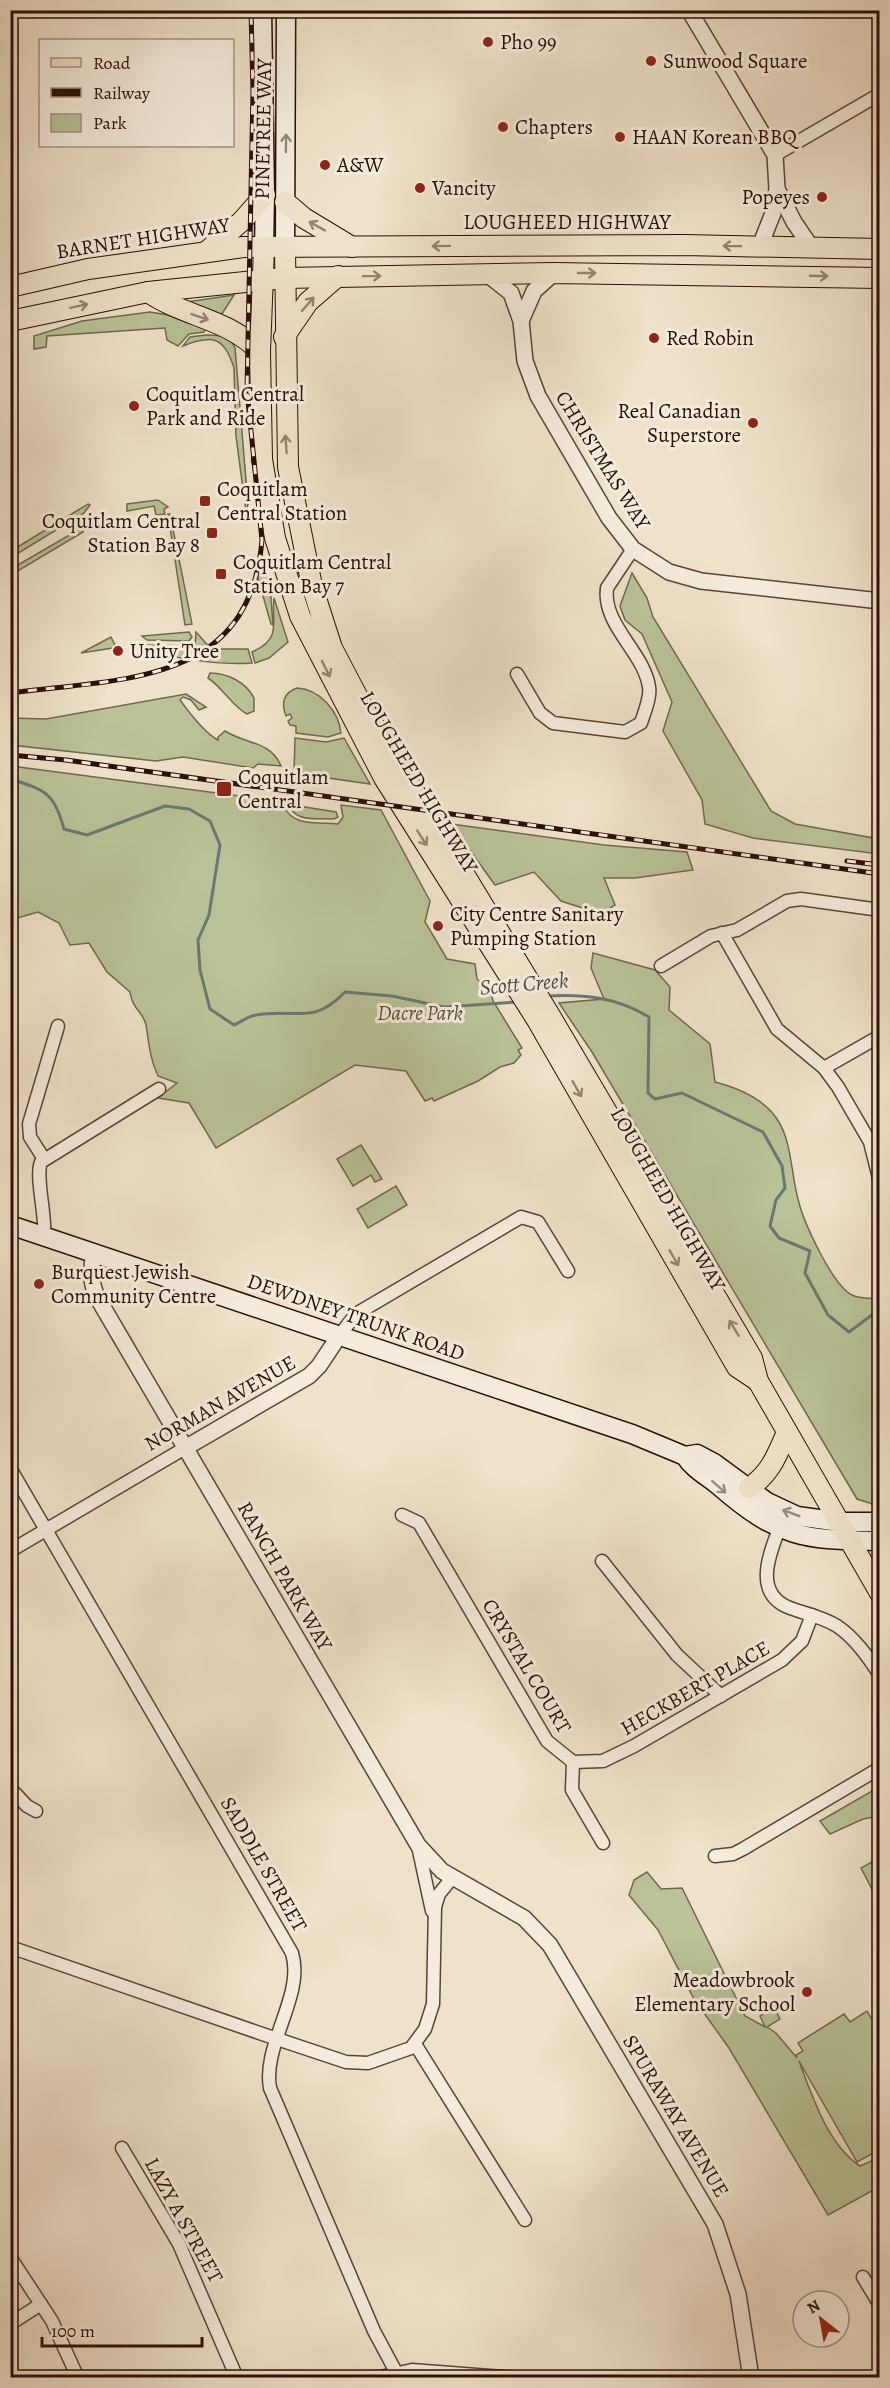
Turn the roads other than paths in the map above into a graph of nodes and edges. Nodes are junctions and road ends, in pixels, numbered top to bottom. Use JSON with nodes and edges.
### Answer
{"nodes":[{"id":1,"x":262,"y":10,"type":"edge"},
{"id":2,"x":286,"y":10,"type":"edge"},
{"id":3,"x":689,"y":10,"type":"edge"},
{"id":4,"x":879,"y":94,"type":"edge"},
{"id":5,"x":776,"y":155,"type":"junction"},
{"id":6,"x":777,"y":189,"type":"junction"},
{"id":7,"x":265,"y":195,"type":"junction"},
{"id":8,"x":285,"y":202,"type":"junction"},
{"id":9,"x":760,"y":246,"type":"junction"},
{"id":10,"x":352,"y":247,"type":"junction"},
{"id":11,"x":811,"y":247,"type":"junction"},
{"id":12,"x":264,"y":248,"type":"junction"},
{"id":13,"x":285,"y":248,"type":"junction"},
{"id":14,"x":879,"y":249,"type":"edge"},
{"id":15,"x":207,"y":251,"type":"junction"},
{"id":16,"x":554,"y":273,"type":"junction"},
{"id":17,"x":487,"y":274,"type":"junction"},
{"id":18,"x":338,"y":276,"type":"junction"},
{"id":19,"x":284,"y":278,"type":"junction"},
{"id":20,"x":879,"y":278,"type":"edge"},
{"id":21,"x":262,"y":279,"type":"junction"},
{"id":22,"x":10,"y":287,"type":"edge"},
{"id":23,"x":148,"y":292,"type":"junction"},
{"id":24,"x":10,"y":321,"type":"edge"},
{"id":25,"x":521,"y":321,"type":"junction"},
{"id":26,"x":284,"y":337,"type":"junction"},
{"id":27,"x":260,"y":352,"type":"junction"},
{"id":28,"x":633,"y":549,"type":"junction"},
{"id":29,"x":879,"y":601,"type":"edge"},
{"id":30,"x":517,"y":674,"type":"dead end"},
{"id":31,"x":879,"y":910,"type":"edge"},
{"id":32,"x":722,"y":933,"type":"junction"},
{"id":33,"x":661,"y":966,"type":"dead end"},
{"id":34,"x":526,"y":989,"type":"junction"},
{"id":35,"x":58,"y":1026,"type":"dead end"},
{"id":36,"x":879,"y":1036,"type":"edge"},
{"id":37,"x":824,"y":1068,"type":"junction"},
{"id":38,"x":159,"y":1089,"type":"dead end"},
{"id":39,"x":44,"y":1159,"type":"junction"},
{"id":40,"x":879,"y":1182,"type":"edge"},
{"id":41,"x":10,"y":1225,"type":"edge"},
{"id":42,"x":44,"y":1235,"type":"junction"},
{"id":43,"x":93,"y":1252,"type":"junction"},
{"id":44,"x":568,"y":1271,"type":"dead end"},
{"id":45,"x":339,"y":1336,"type":"junction"},
{"id":46,"x":787,"y":1432,"type":"junction"},
{"id":47,"x":185,"y":1448,"type":"junction"},
{"id":48,"x":685,"y":1456,"type":"junction"},
{"id":49,"x":10,"y":1468,"type":"edge"},
{"id":50,"x":748,"y":1488,"type":"junction"},
{"id":51,"x":402,"y":1515,"type":"dead end"},
{"id":52,"x":840,"y":1522,"type":"junction"},
{"id":53,"x":879,"y":1522,"type":"edge"},
{"id":54,"x":779,"y":1529,"type":"junction"},
{"id":55,"x":46,"y":1530,"type":"junction"},
{"id":56,"x":879,"y":1540,"type":"edge"},
{"id":57,"x":850,"y":1541,"type":"junction"},
{"id":58,"x":10,"y":1551,"type":"edge"},
{"id":59,"x":602,"y":1560,"type":"dead end"},
{"id":60,"x":877,"y":1581,"type":"edge"},
{"id":61,"x":812,"y":1615,"type":"junction"},
{"id":62,"x":879,"y":1675,"type":"edge"},
{"id":63,"x":721,"y":1696,"type":"junction"},
{"id":64,"x":573,"y":1762,"type":"junction"},
{"id":65,"x":879,"y":1768,"type":"edge"},
{"id":66,"x":10,"y":1788,"type":"edge"},
{"id":67,"x":36,"y":1811,"type":"dead end"},
{"id":68,"x":603,"y":1843,"type":"dead end"},
{"id":69,"x":418,"y":1845,"type":"junction"},
{"id":70,"x":715,"y":1856,"type":"dead end"},
{"id":71,"x":452,"y":1878,"type":"junction"},
{"id":72,"x":434,"y":1926,"type":"junction"},
{"id":73,"x":10,"y":1947,"type":"edge"},
{"id":74,"x":277,"y":2039,"type":"junction"},
{"id":75,"x":415,"y":2044,"type":"junction"},
{"id":76,"x":122,"y":2148,"type":"dead end"},
{"id":77,"x":525,"y":2220,"type":"dead end"},
{"id":78,"x":10,"y":2257,"type":"edge"},
{"id":79,"x":863,"y":2277,"type":"dead end"},
{"id":80,"x":41,"y":2304,"type":"junction"},
{"id":81,"x":879,"y":2305,"type":"edge"},
{"id":82,"x":10,"y":2324,"type":"edge"},
{"id":83,"x":396,"y":2372,"type":"junction"},
{"id":84,"x":78,"y":2378,"type":"edge"},
{"id":85,"x":237,"y":2378,"type":"edge"},
{"id":86,"x":376,"y":2378,"type":"edge"},
{"id":87,"x":516,"y":2378,"type":"edge"},
{"id":88,"x":751,"y":2378,"type":"edge"}],
"edges":[{"from":1,"to":7,"type":"main road","name":"PINETREE WAY"},
{"from":8,"to":2,"type":"main road","name":"PINETREE WAY","one_way":true},
{"from":3,"to":5,"type":"street"},
{"from":4,"to":5,"type":"street"},
{"from":5,"to":6,"type":"street"},
{"from":6,"to":9,"type":"street"},
{"from":6,"to":11,"type":"street"},
{"from":7,"to":12,"type":"main road","name":"PINETREE WAY"},
{"from":7,"to":15,"type":"main road"},
{"from":10,"to":8,"type":"main road","one_way":true},
{"from":8,"to":13,"type":"main road","name":"PINETREE WAY"},
{"from":9,"to":10,"type":"main road","name":"LOUGHEED HIGHWAY","one_way":true},
{"from":9,"to":11,"type":"main road","name":"LOUGHEED HIGHWAY"},
{"from":10,"to":13,"type":"main road","name":"LOUGHEED HIGHWAY"},
{"from":11,"to":14,"type":"main road","name":"LOUGHEED HIGHWAY"},
{"from":12,"to":13,"type":"main road","name":"BARNET HIGHWAY"},
{"from":12,"to":15,"type":"main road","name":"BARNET HIGHWAY"},
{"from":12,"to":21,"type":"main road","name":"LOUGHEED HIGHWAY"},
{"from":13,"to":19,"type":"main road","name":"LOUGHEED HIGHWAY"},
{"from":15,"to":22,"type":"main road","name":"BARNET HIGHWAY"},
{"from":16,"to":17,"type":"main road"},
{"from":16,"to":20,"type":"main road","one_way":true},
{"from":16,"to":25,"type":"street","name":"CHRISTMAS WAY"},
{"from":18,"to":17,"type":"main road","one_way":true},
{"from":17,"to":25,"type":"street","name":"CHRISTMAS WAY"},
{"from":18,"to":19,"type":"main road"},
{"from":26,"to":18,"type":"main road","one_way":true},
{"from":19,"to":21,"type":"main road"},
{"from":19,"to":26,"type":"main road","name":"LOUGHEED HIGHWAY"},
{"from":21,"to":23,"type":"main road"},
{"from":21,"to":27,"type":"main road","name":"LOUGHEED HIGHWAY"},
{"from":24,"to":23,"type":"main road","one_way":true},
{"from":23,"to":27,"type":"main road","one_way":true},
{"from":25,"to":28,"type":"street","name":"CHRISTMAS WAY"},
{"from":34,"to":26,"type":"main road","name":"LOUGHEED HIGHWAY","one_way":true},
{"from":27,"to":34,"type":"main road","name":"LOUGHEED HIGHWAY","one_way":true},
{"from":28,"to":29,"type":"street","name":"CHRISTMAS WAY"},
{"from":28,"to":30,"type":"street"},
{"from":31,"to":32,"type":"street"},
{"from":32,"to":33,"type":"street"},
{"from":32,"to":37,"type":"street"},
{"from":34,"to":46,"type":"main road","name":"LOUGHEED HIGHWAY"},
{"from":35,"to":39,"type":"street"},
{"from":36,"to":37,"type":"street"},
{"from":37,"to":40,"type":"street"},
{"from":38,"to":39,"type":"street"},
{"from":39,"to":42,"type":"street"},
{"from":41,"to":42,"type":"main road","name":"DEWDNEY TRUNK ROAD"},
{"from":42,"to":43,"type":"main road","name":"DEWDNEY TRUNK ROAD"},
{"from":43,"to":45,"type":"main road","name":"DEWDNEY TRUNK ROAD"},
{"from":43,"to":47,"type":"street","name":"RANCH PARK WAY"},
{"from":44,"to":45,"type":"street","name":"NORMAN AVENUE"},
{"from":45,"to":47,"type":"street","name":"NORMAN AVENUE"},
{"from":45,"to":48,"type":"main road","name":"DEWDNEY TRUNK ROAD"},
{"from":46,"to":50,"type":"main road"},
{"from":46,"to":52,"type":"main road","name":"LOUGHEED HIGHWAY"},
{"from":47,"to":55,"type":"street","name":"NORMAN AVENUE"},
{"from":47,"to":69,"type":"street","name":"RANCH PARK WAY"},
{"from":48,"to":50,"type":"main road","name":"DEWDNEY TRUNK ROAD"},
{"from":48,"to":54,"type":"main road","name":"DEWDNEY TRUNK ROAD","one_way":true},
{"from":49,"to":55,"type":"street","name":"SADDLE STREET"},
{"from":52,"to":50,"type":"main road","name":"DEWDNEY TRUNK ROAD","one_way":true},
{"from":51,"to":64,"type":"street","name":"CRYSTAL COURT"},
{"from":52,"to":53,"type":"main road","name":"DEWDNEY TRUNK ROAD"},
{"from":52,"to":57,"type":"main road","name":"LOUGHEED HIGHWAY"},
{"from":54,"to":57,"type":"main road","name":"DEWDNEY TRUNK ROAD"},
{"from":54,"to":61,"type":"street"},
{"from":55,"to":58,"type":"street","name":"NORMAN AVENUE"},
{"from":55,"to":74,"type":"street","name":"SADDLE STREET"},
{"from":56,"to":57,"type":"main road","name":"DEWDNEY TRUNK ROAD"},
{"from":57,"to":60,"type":"main road","name":"LOUGHEED HIGHWAY"},
{"from":59,"to":63,"type":"street"},
{"from":61,"to":62,"type":"street"},
{"from":61,"to":63,"type":"street","name":"HECKBERT PLACE"},
{"from":63,"to":64,"type":"street","name":"HECKBERT PLACE"},
{"from":64,"to":68,"type":"street","name":"CRYSTAL COURT"},
{"from":65,"to":70,"type":"street"},
{"from":66,"to":67,"type":"street"},
{"from":69,"to":71,"type":"street","name":"SPURAWAY AVENUE"},
{"from":69,"to":72,"type":"street","name":"RANCH PARK WAY"},
{"from":71,"to":72,"type":"street","name":"RANCH PARK WAY"},
{"from":71,"to":88,"type":"street","name":"SPURAWAY AVENUE"},
{"from":72,"to":75,"type":"street","name":"RANCH PARK WAY"},
{"from":73,"to":74,"type":"street"},
{"from":74,"to":75,"type":"street"},
{"from":74,"to":83,"type":"street","name":"SADDLE STREET"},
{"from":75,"to":77,"type":"street"},
{"from":76,"to":85,"type":"street","name":"LAZY A STREET"},
{"from":78,"to":80,"type":"street"},
{"from":79,"to":81,"type":"street"},
{"from":80,"to":82,"type":"street"},
{"from":80,"to":84,"type":"street"},
{"from":83,"to":86,"type":"street"},
{"from":83,"to":87,"type":"street"}]}
